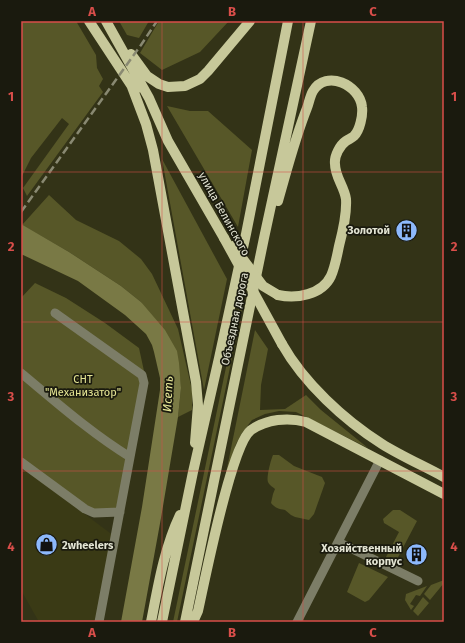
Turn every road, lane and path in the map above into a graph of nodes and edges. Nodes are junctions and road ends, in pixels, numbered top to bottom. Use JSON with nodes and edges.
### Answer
{"nodes":[{"id":1,"x":89,"y":21,"type":"edge"},
{"id":2,"x":250,"y":21,"type":"edge"},
{"id":3,"x":288,"y":21,"type":"edge"},
{"id":4,"x":311,"y":21,"type":"edge"},
{"id":5,"x":107,"y":22,"type":"edge"},
{"id":6,"x":132,"y":87,"type":"junction"},
{"id":7,"x":169,"y":143,"type":"junction"},
{"id":8,"x":224,"y":238,"type":"junction"},
{"id":9,"x":264,"y":238,"type":"junction"},
{"id":10,"x":55,"y":313,"type":"dead end"},
{"id":11,"x":21,"y":373,"type":"edge"},
{"id":12,"x":130,"y":457,"type":"junction"},
{"id":13,"x":380,"y":460,"type":"junction"},
{"id":14,"x":21,"y":462,"type":"edge"},
{"id":15,"x":193,"y":472,"type":"junction"},
{"id":16,"x":444,"y":477,"type":"edge"},
{"id":17,"x":444,"y":494,"type":"edge"},
{"id":18,"x":188,"y":497,"type":"junction"},
{"id":19,"x":120,"y":512,"type":"junction"},
{"id":20,"x":338,"y":542,"type":"junction"},
{"id":21,"x":418,"y":580,"type":"dead end"},
{"id":22,"x":99,"y":622,"type":"edge"},
{"id":23,"x":151,"y":622,"type":"edge"},
{"id":24,"x":162,"y":622,"type":"edge"},
{"id":25,"x":185,"y":622,"type":"edge"},
{"id":26,"x":193,"y":622,"type":"edge"},
{"id":27,"x":297,"y":622,"type":"edge"}],
"edges":[{"from":1,"to":6,"type":"main road"},
{"from":2,"to":5,"type":"main road"},
{"from":3,"to":15,"type":"main road","name":"Объездная дорога"},
{"from":4,"to":9,"type":"main road","name":"Объездная дорога"},
{"from":5,"to":7,"type":"main road","name":"улица Белинского"},
{"from":6,"to":7,"type":"main road","name":"улица Белинского"},
{"from":6,"to":15,"type":"main road"},
{"from":7,"to":8,"type":"main road","name":"улица Белинского"},
{"from":8,"to":9,"type":"main road","bridge":true},
{"from":8,"to":16,"type":"main road","name":"улица Белинского","bridge":true},
{"from":9,"to":25,"type":"main road","name":"Объездная дорога"},
{"from":10,"to":12,"type":"street"},
{"from":11,"to":12,"type":"street"},
{"from":12,"to":19,"type":"street"},
{"from":13,"to":17,"type":"main road"},
{"from":13,"to":20,"type":"street"},
{"from":13,"to":26,"type":"main road"},
{"from":14,"to":19,"type":"street"},
{"from":15,"to":18,"type":"main road","name":"Объездная дорога"},
{"from":18,"to":23,"type":"main road"},
{"from":18,"to":24,"type":"main road"},
{"from":19,"to":22,"type":"street"},
{"from":20,"to":21,"type":"street"},
{"from":20,"to":27,"type":"street"}]}
